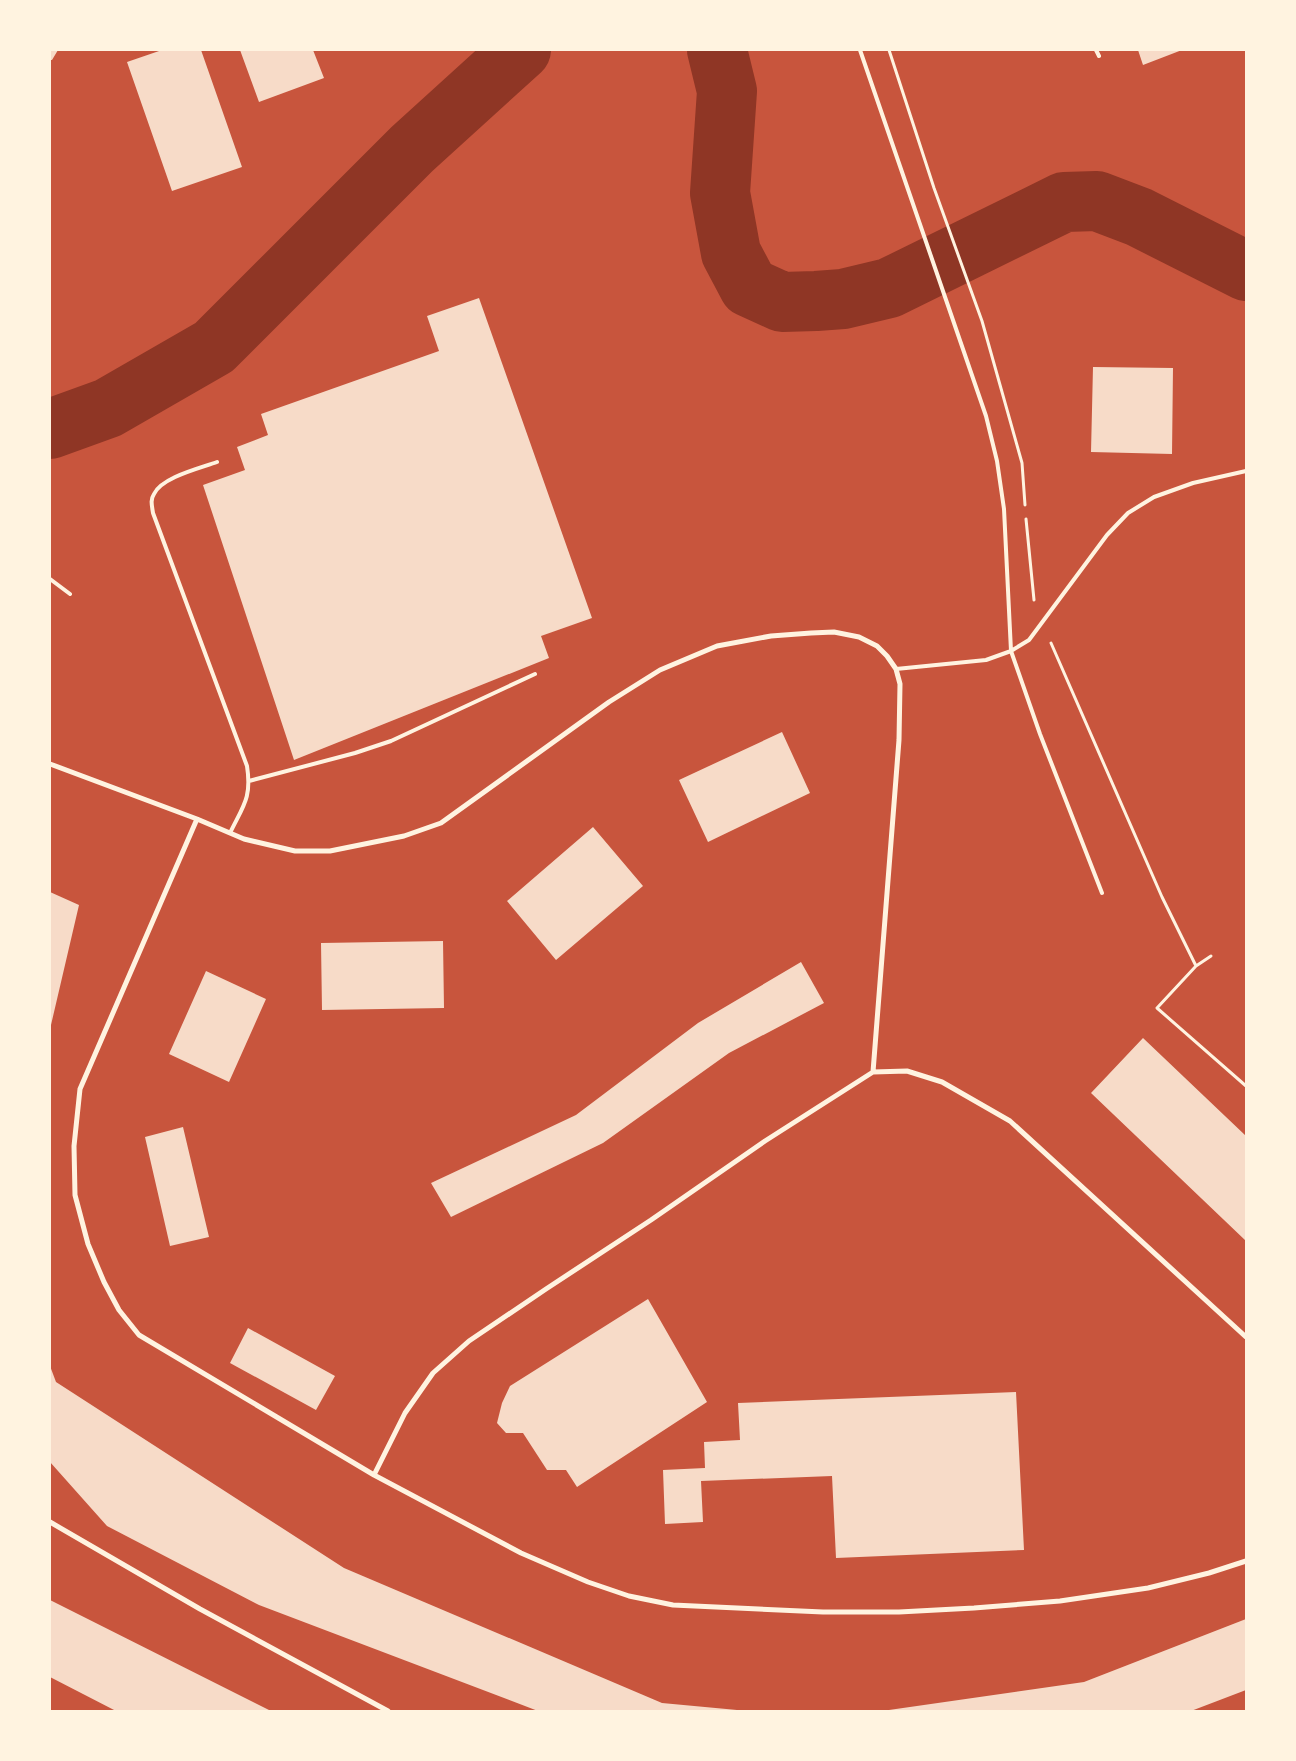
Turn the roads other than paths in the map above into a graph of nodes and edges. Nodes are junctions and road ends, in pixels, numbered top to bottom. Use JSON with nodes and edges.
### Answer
{"nodes":[{"id":1,"x":860,"y":50,"type":"edge"},
{"id":2,"x":1096,"y":50,"type":"edge"},
{"id":3,"x":1098,"y":56,"type":"dead end"},
{"id":4,"x":217,"y":462,"type":"dead end"},
{"id":5,"x":1246,"y":471,"type":"edge"},
{"id":6,"x":50,"y":578,"type":"edge"},
{"id":7,"x":70,"y":594,"type":"dead end"},
{"id":8,"x":1011,"y":651,"type":"junction"},
{"id":9,"x":896,"y":669,"type":"junction"},
{"id":10,"x":535,"y":674,"type":"dead end"},
{"id":11,"x":50,"y":764,"type":"edge"},
{"id":12,"x":250,"y":781,"type":"junction"},
{"id":13,"x":197,"y":819,"type":"junction"},
{"id":14,"x":230,"y":833,"type":"junction"},
{"id":15,"x":1102,"y":893,"type":"dead end"},
{"id":16,"x":873,"y":1072,"type":"junction"},
{"id":17,"x":1246,"y":1338,"type":"edge"},
{"id":18,"x":374,"y":1474,"type":"junction"},
{"id":19,"x":50,"y":1522,"type":"edge"},
{"id":20,"x":1246,"y":1561,"type":"edge"},
{"id":21,"x":388,"y":1711,"type":"edge"}],
"edges":[{"from":1,"to":8,"type":"lane"},
{"from":2,"to":3,"type":"lane"},
{"from":4,"to":12,"type":"lane"},
{"from":5,"to":8,"type":"lane"},
{"from":6,"to":7,"type":"lane"},
{"from":8,"to":9,"type":"lane"},
{"from":8,"to":15,"type":"lane"},
{"from":9,"to":14,"type":"street"},
{"from":9,"to":16,"type":"street"},
{"from":10,"to":12,"type":"lane"},
{"from":11,"to":13,"type":"street"},
{"from":12,"to":14,"type":"lane"},
{"from":13,"to":14,"type":"street"},
{"from":13,"to":18,"type":"street"},
{"from":16,"to":17,"type":"street"},
{"from":16,"to":18,"type":"street"},
{"from":18,"to":20,"type":"street"},
{"from":19,"to":21,"type":"street"}]}
